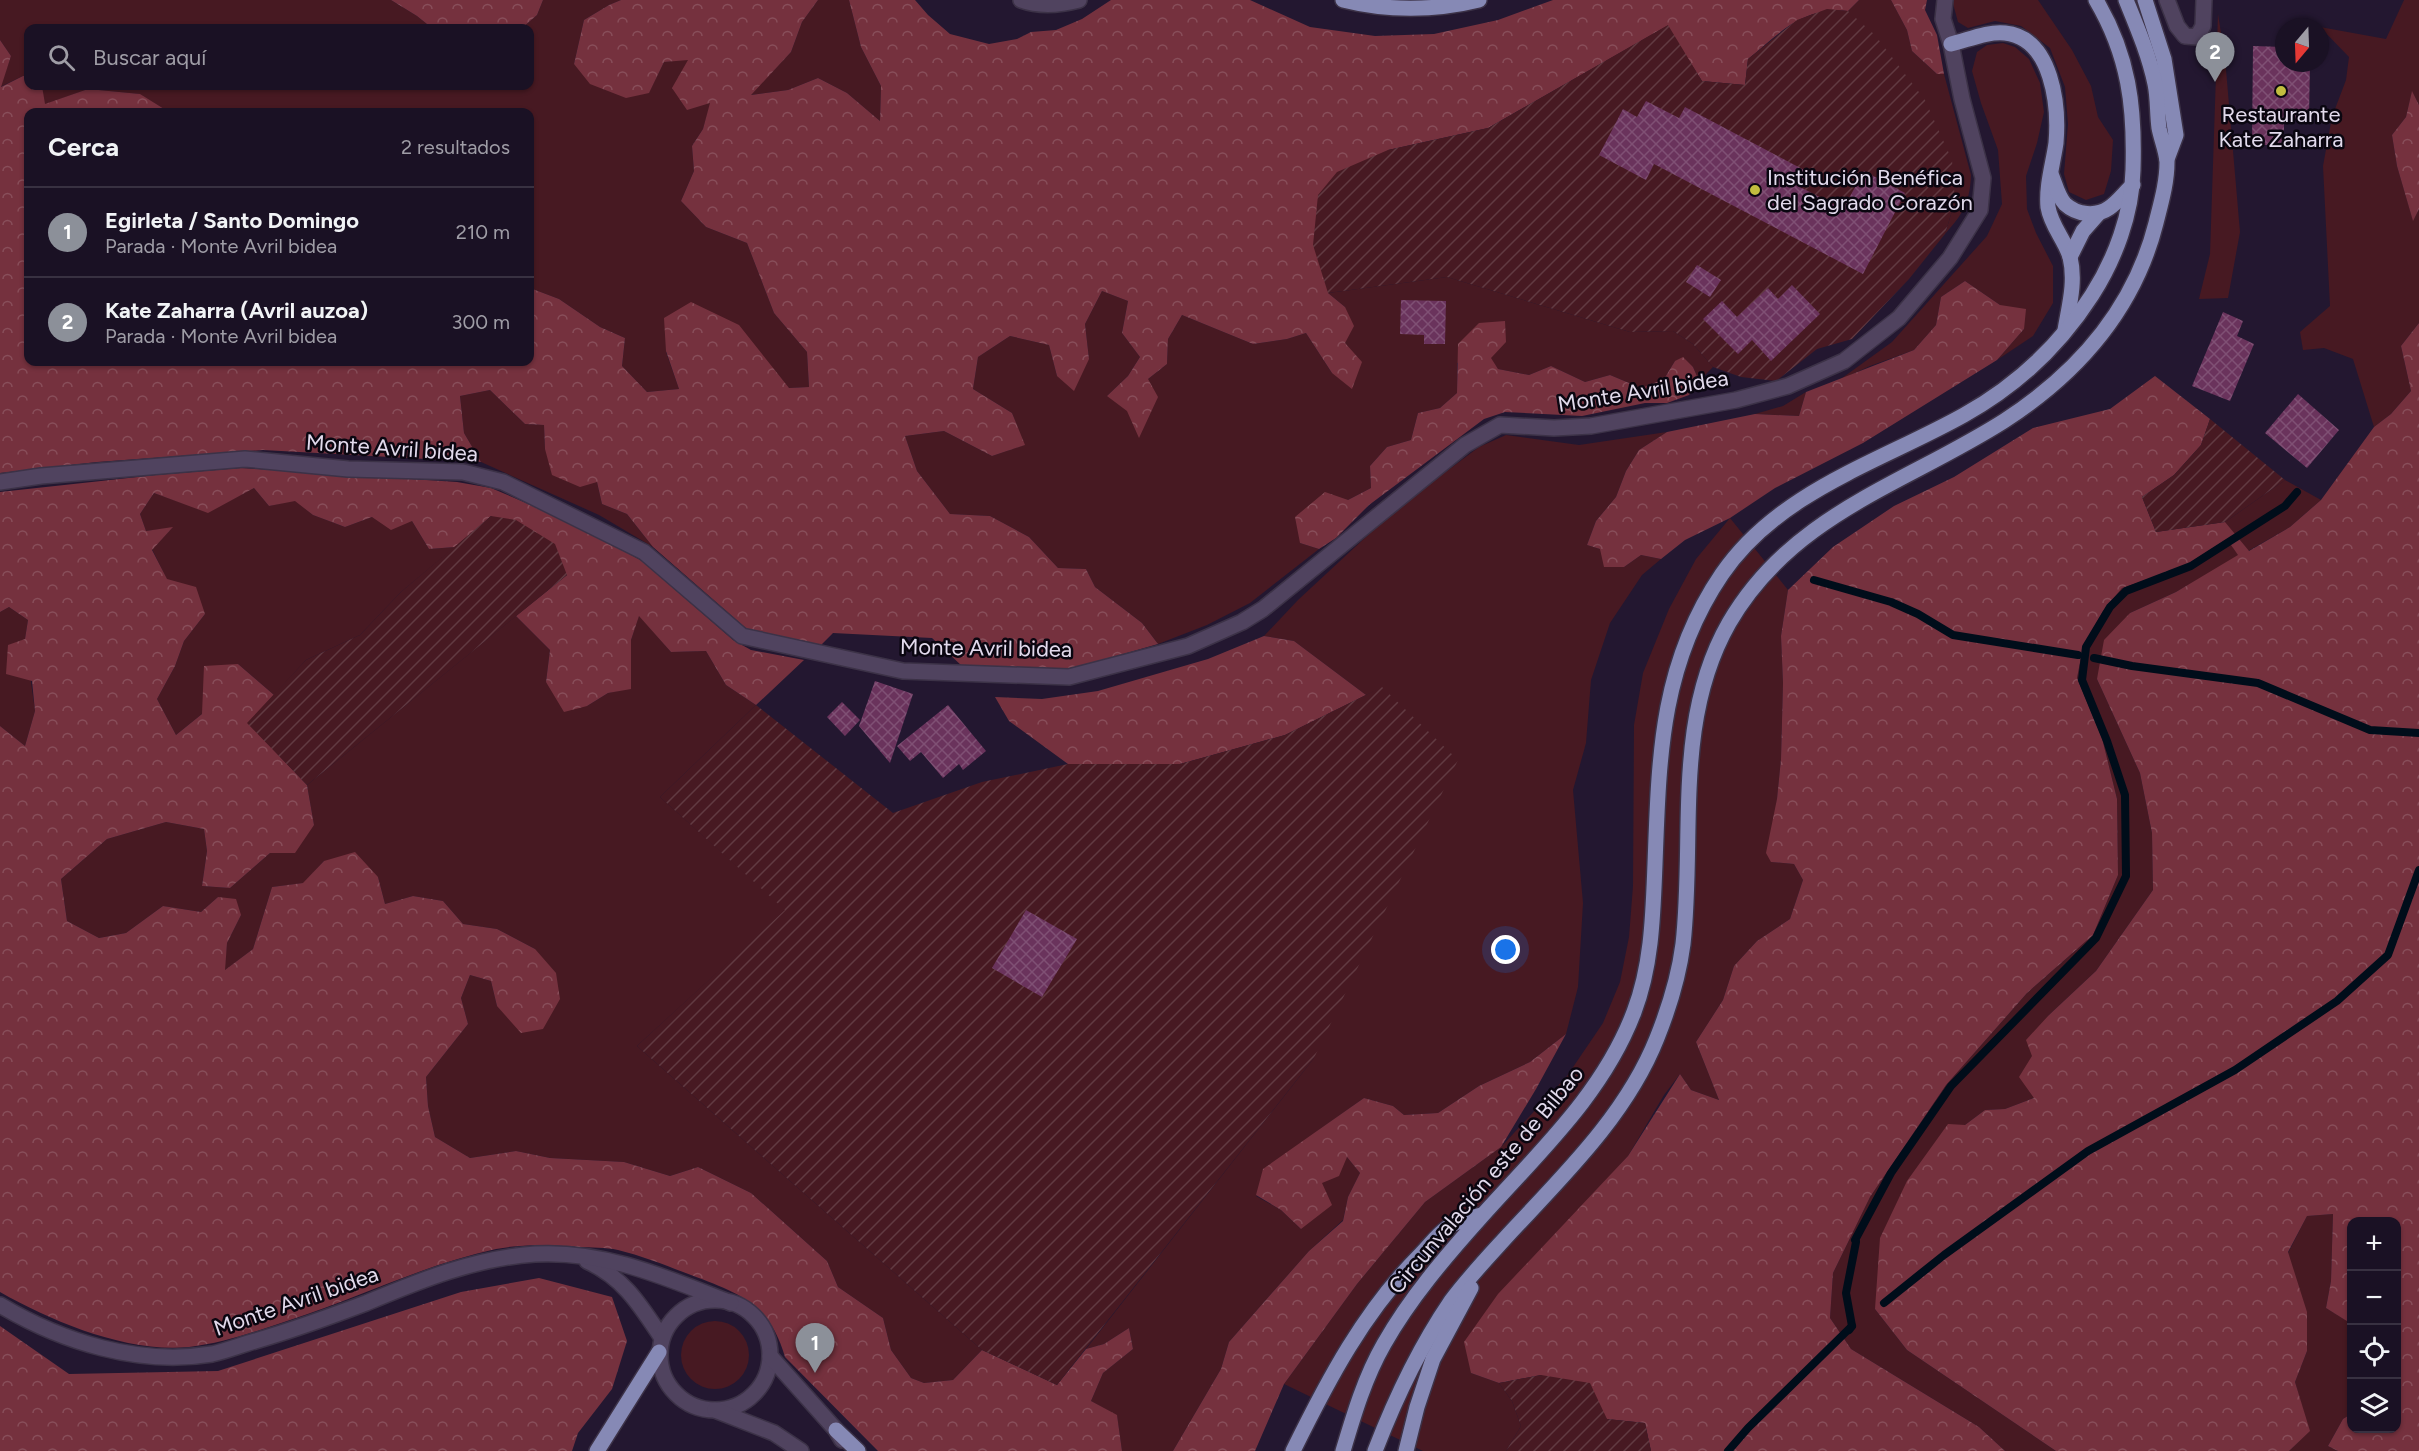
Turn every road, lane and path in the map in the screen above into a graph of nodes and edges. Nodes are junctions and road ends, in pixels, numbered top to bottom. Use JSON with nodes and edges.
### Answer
{"nodes":[{"id":1,"x":1021,"y":0,"type":"edge"},
{"id":2,"x":1079,"y":0,"type":"edge"},
{"id":3,"x":1342,"y":0,"type":"edge"},
{"id":4,"x":1479,"y":0,"type":"edge"},
{"id":5,"x":1945,"y":0,"type":"edge"},
{"id":6,"x":2096,"y":0,"type":"edge"},
{"id":7,"x":2126,"y":0,"type":"edge"},
{"id":8,"x":2145,"y":0,"type":"edge"},
{"id":9,"x":2167,"y":0,"type":"edge"},
{"id":10,"x":2204,"y":0,"type":"edge"},
{"id":11,"x":1951,"y":44,"type":"junction"},
{"id":12,"x":2167,"y":159,"type":"junction"},
{"id":13,"x":2051,"y":174,"type":"junction"},
{"id":14,"x":2133,"y":185,"type":"junction"},
{"id":15,"x":2098,"y":214,"type":"junction"},
{"id":16,"x":2070,"y":256,"type":"junction"},
{"id":17,"x":2064,"y":332,"type":"junction"},
{"id":18,"x":0,"y":482,"type":"edge"},
{"id":19,"x":1484,"y":1214,"type":"junction"},
{"id":20,"x":576,"y":1256,"type":"junction"},
{"id":21,"x":1488,"y":1257,"type":"junction"},
{"id":22,"x":731,"y":1303,"type":"junction"},
{"id":23,"x":0,"y":1305,"type":"edge"},
{"id":24,"x":661,"y":1345,"type":"junction"},
{"id":25,"x":770,"y":1356,"type":"junction"},
{"id":26,"x":715,"y":1410,"type":"junction"},
{"id":27,"x":836,"y":1430,"type":"junction"},
{"id":28,"x":597,"y":1451,"type":"edge"},
{"id":29,"x":801,"y":1451,"type":"edge"},
{"id":30,"x":848,"y":1451,"type":"edge"},
{"id":31,"x":858,"y":1451,"type":"edge"},
{"id":32,"x":1293,"y":1451,"type":"edge"},
{"id":33,"x":1343,"y":1451,"type":"edge"},
{"id":34,"x":1375,"y":1451,"type":"edge"},
{"id":35,"x":1406,"y":1451,"type":"edge"}],
"edges":[{"from":1,"to":2,"type":"street"},
{"from":3,"to":4,"type":"main road"},
{"from":5,"to":11,"type":"street","name":"Monte Avril bidea"},
{"from":6,"to":14,"type":"main road","name":"Circunvalación este de Bilbao"},
{"from":7,"to":12,"type":"main road"},
{"from":8,"to":12,"type":"main road"},
{"from":9,"to":10,"type":"street"},
{"from":11,"to":13,"type":"main road"},
{"from":11,"to":18,"type":"street","name":"Monte Avril bidea"},
{"from":12,"to":21,"type":"main road"},
{"from":13,"to":15,"type":"main road"},
{"from":13,"to":16,"type":"main road"},
{"from":14,"to":15,"type":"main road"},
{"from":14,"to":17,"type":"main road","name":"Circunvalación este de Bilbao"},
{"from":15,"to":16,"type":"main road"},
{"from":16,"to":17,"type":"main road"},
{"from":17,"to":19,"type":"main road","name":"Circunvalación este de Bilbao"},
{"from":19,"to":32,"type":"main road"},
{"from":19,"to":33,"type":"main road","name":"Circunvalación este de Bilbao"},
{"from":20,"to":22,"type":"street","name":"Monte Avril bidea"},
{"from":20,"to":23,"type":"street","name":"Monte Avril bidea"},
{"from":20,"to":24,"type":"street","name":"Monte Avril bidea"},
{"from":21,"to":34,"type":"main road"},
{"from":21,"to":35,"type":"main road"},
{"from":22,"to":24,"type":"street"},
{"from":22,"to":25,"type":"street"},
{"from":24,"to":26,"type":"street"},
{"from":24,"to":28,"type":"main road"},
{"from":25,"to":26,"type":"street"},
{"from":25,"to":27,"type":"street"},
{"from":26,"to":29,"type":"street"},
{"from":27,"to":30,"type":"street"},
{"from":27,"to":31,"type":"main road"}]}
